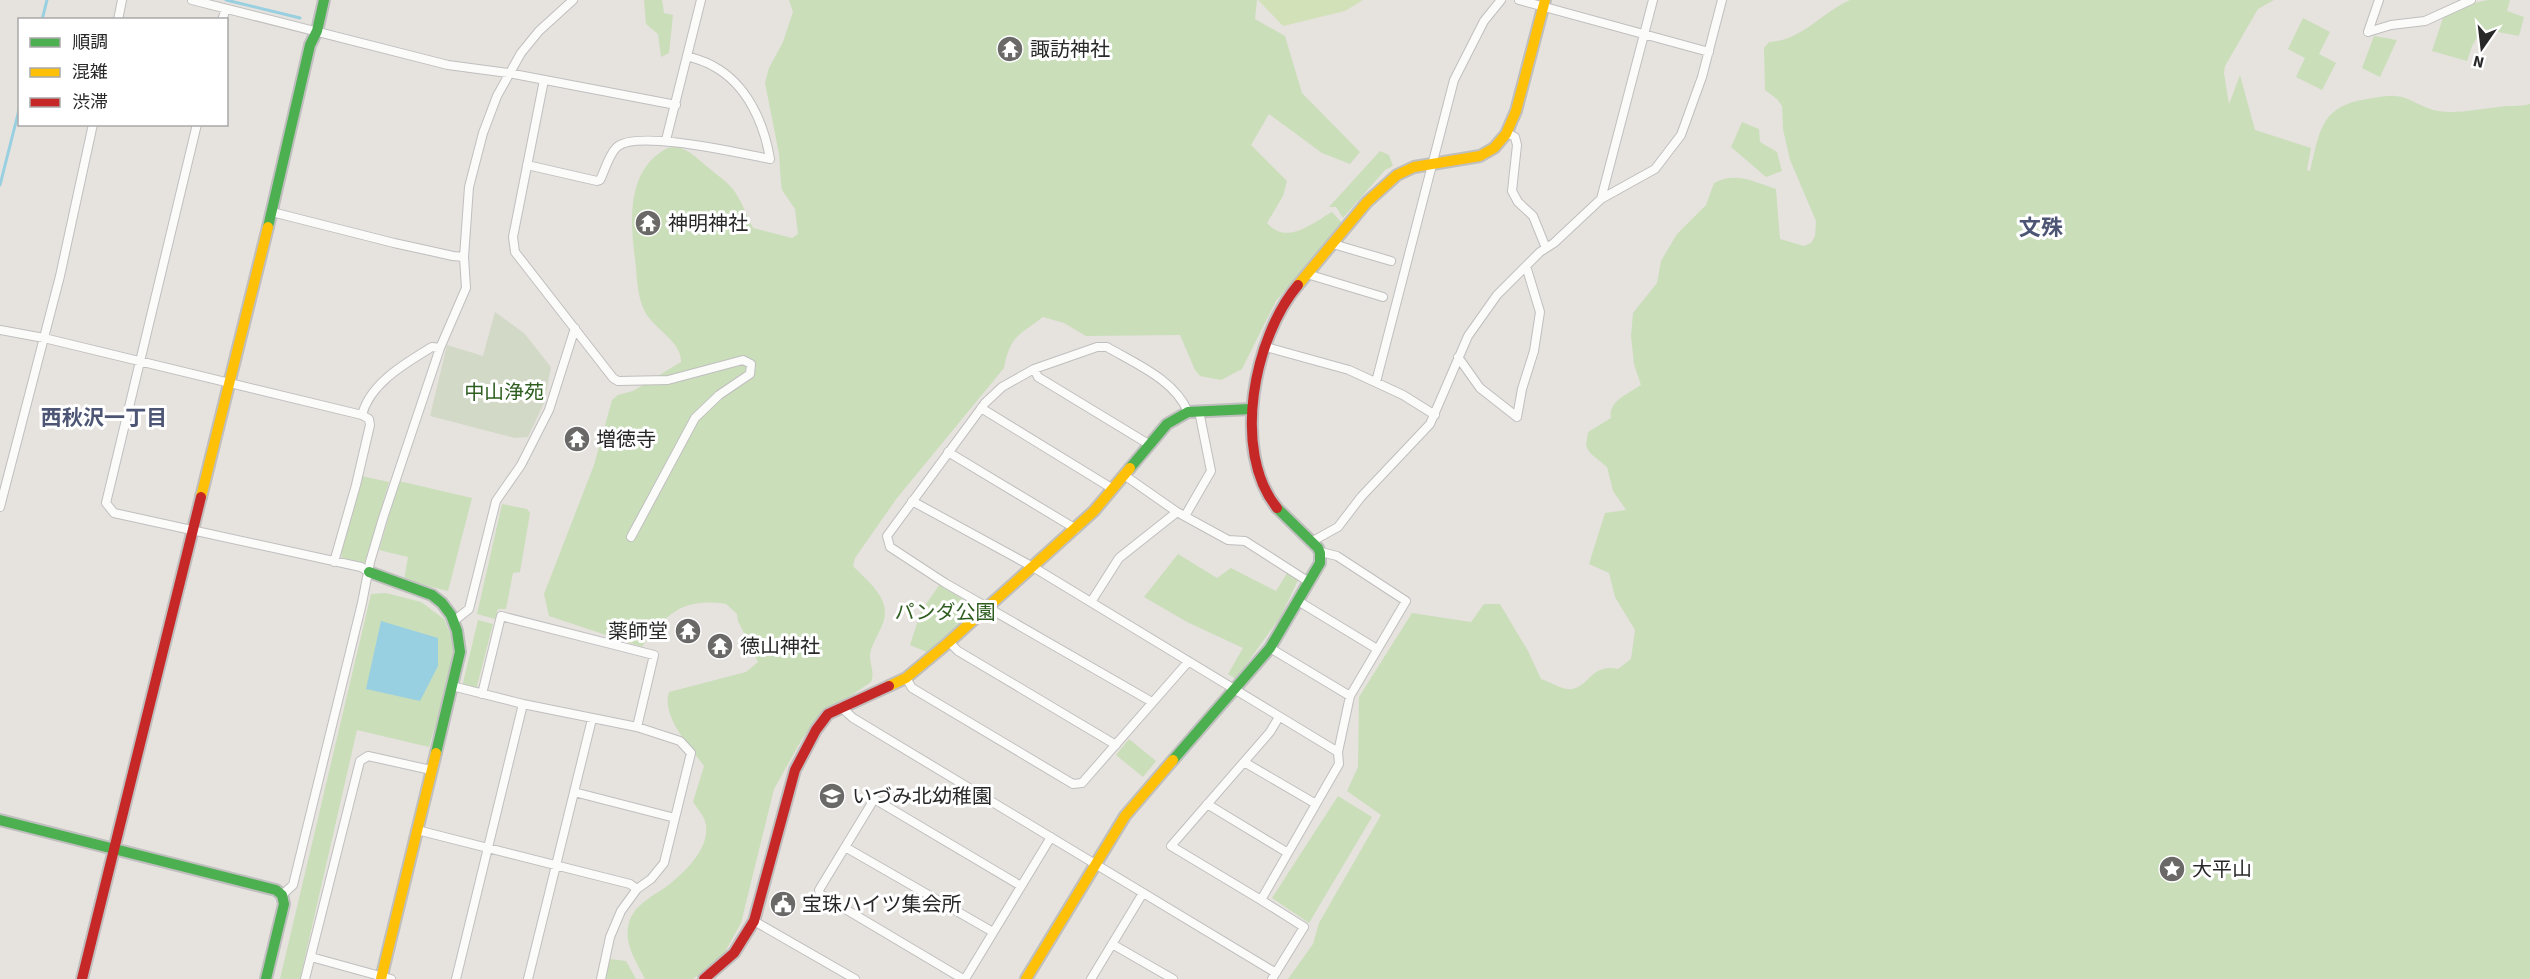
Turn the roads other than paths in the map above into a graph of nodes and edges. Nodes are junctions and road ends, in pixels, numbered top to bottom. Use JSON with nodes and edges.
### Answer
{"nodes":[{"id":1,"x":122,"y":0,"type":"edge"},
{"id":2,"x":192,"y":0,"type":"edge"},
{"id":3,"x":324,"y":0,"type":"edge"},
{"id":4,"x":573,"y":0,"type":"edge"},
{"id":5,"x":701,"y":0,"type":"edge"},
{"id":6,"x":1501,"y":0,"type":"edge"},
{"id":7,"x":1519,"y":0,"type":"edge"},
{"id":8,"x":1653,"y":0,"type":"edge"},
{"id":9,"x":1722,"y":0,"type":"edge"},
{"id":10,"x":2379,"y":0,"type":"edge"},
{"id":11,"x":2471,"y":0,"type":"edge"},
{"id":12,"x":1544,"y":4,"type":"edge"},
{"id":13,"x":226,"y":9,"type":"junction"},
{"id":14,"x":118,"y":18,"type":"edge"},
{"id":15,"x":223,"y":18,"type":"edge"},
{"id":16,"x":317,"y":31,"type":"junction"},
{"id":17,"x":1644,"y":32,"type":"junction"},
{"id":18,"x":1709,"y":51,"type":"junction"},
{"id":19,"x":687,"y":56,"type":"junction"},
{"id":20,"x":508,"y":73,"type":"junction"},
{"id":21,"x":544,"y":80,"type":"junction"},
{"id":22,"x":676,"y":105,"type":"junction"},
{"id":23,"x":93,"y":126,"type":"edge"},
{"id":24,"x":197,"y":126,"type":"edge"},
{"id":25,"x":1507,"y":133,"type":"junction"},
{"id":26,"x":666,"y":140,"type":"junction"},
{"id":27,"x":1431,"y":164,"type":"junction"},
{"id":28,"x":527,"y":165,"type":"junction"},
{"id":29,"x":1601,"y":199,"type":"junction"},
{"id":30,"x":273,"y":212,"type":"junction"},
{"id":31,"x":1333,"y":243,"type":"junction"},
{"id":32,"x":1546,"y":248,"type":"junction"},
{"id":33,"x":464,"y":256,"type":"junction"},
{"id":34,"x":1391,"y":261,"type":"dead end"},
{"id":35,"x":1526,"y":266,"type":"junction"},
{"id":36,"x":1307,"y":274,"type":"junction"},
{"id":37,"x":1383,"y":297,"type":"dead end"},
{"id":38,"x":575,"y":328,"type":"junction"},
{"id":39,"x":0,"y":330,"type":"edge"},
{"id":40,"x":44,"y":338,"type":"junction"},
{"id":41,"x":1266,"y":347,"type":"junction"},
{"id":42,"x":440,"y":348,"type":"junction"},
{"id":43,"x":1458,"y":357,"type":"junction"},
{"id":44,"x":140,"y":362,"type":"junction"},
{"id":45,"x":1034,"y":369,"type":"junction"},
{"id":46,"x":230,"y":381,"type":"junction"},
{"id":47,"x":1376,"y":382,"type":"junction"},
{"id":48,"x":981,"y":408,"type":"junction"},
{"id":49,"x":1251,"y":409,"type":"junction"},
{"id":50,"x":1193,"y":412,"type":"junction"},
{"id":51,"x":362,"y":415,"type":"junction"},
{"id":52,"x":1435,"y":415,"type":"junction"},
{"id":53,"x":1150,"y":445,"type":"junction"},
{"id":54,"x":948,"y":452,"type":"junction"},
{"id":55,"x":1124,"y":475,"type":"junction"},
{"id":56,"x":1113,"y":489,"type":"junction"},
{"id":57,"x":912,"y":501,"type":"junction"},
{"id":58,"x":0,"y":507,"type":"edge"},
{"id":59,"x":1177,"y":512,"type":"junction"},
{"id":60,"x":1185,"y":516,"type":"junction"},
{"id":61,"x":193,"y":529,"type":"junction"},
{"id":62,"x":1076,"y":529,"type":"junction"},
{"id":63,"x":631,"y":537,"type":"dead end"},
{"id":64,"x":1311,"y":542,"type":"junction"},
{"id":65,"x":1321,"y":552,"type":"junction"},
{"id":66,"x":334,"y":562,"type":"junction"},
{"id":67,"x":1033,"y":567,"type":"junction"},
{"id":68,"x":369,"y":572,"type":"junction"},
{"id":69,"x":1309,"y":582,"type":"junction"},
{"id":70,"x":1091,"y":602,"type":"junction"},
{"id":71,"x":1298,"y":602,"type":"junction"},
{"id":72,"x":988,"y":607,"type":"junction"},
{"id":73,"x":455,"y":620,"type":"junction"},
{"id":74,"x":949,"y":642,"type":"junction"},
{"id":75,"x":1270,"y":648,"type":"junction"},
{"id":76,"x":1377,"y":649,"type":"junction"},
{"id":77,"x":1188,"y":662,"type":"junction"},
{"id":78,"x":906,"y":678,"type":"junction"},
{"id":79,"x":452,"y":686,"type":"junction"},
{"id":80,"x":1235,"y":689,"type":"junction"},
{"id":81,"x":482,"y":694,"type":"junction"},
{"id":82,"x":1350,"y":696,"type":"junction"},
{"id":83,"x":1152,"y":702,"type":"junction"},
{"id":84,"x":523,"y":704,"type":"junction"},
{"id":85,"x":841,"y":707,"type":"junction"},
{"id":86,"x":1279,"y":717,"type":"junction"},
{"id":87,"x":592,"y":719,"type":"junction"},
{"id":88,"x":637,"y":727,"type":"junction"},
{"id":89,"x":1116,"y":745,"type":"junction"},
{"id":90,"x":1338,"y":752,"type":"junction"},
{"id":91,"x":1244,"y":762,"type":"junction"},
{"id":92,"x":430,"y":770,"type":"junction"},
{"id":93,"x":574,"y":792,"type":"junction"},
{"id":94,"x":1208,"y":804,"type":"junction"},
{"id":95,"x":1316,"y":804,"type":"junction"},
{"id":96,"x":675,"y":818,"type":"junction"},
{"id":97,"x":0,"y":820,"type":"edge"},
{"id":98,"x":417,"y":830,"type":"junction"},
{"id":99,"x":1051,"y":837,"type":"junction"},
{"id":100,"x":845,"y":847,"type":"junction"},
{"id":101,"x":115,"y":848,"type":"junction"},
{"id":102,"x":489,"y":849,"type":"junction"},
{"id":103,"x":1288,"y":853,"type":"junction"},
{"id":104,"x":1095,"y":863,"type":"junction"},
{"id":105,"x":556,"y":866,"type":"junction"},
{"id":106,"x":1021,"y":886,"type":"junction"},
{"id":107,"x":637,"y":889,"type":"junction"},
{"id":108,"x":1143,"y":893,"type":"junction"},
{"id":109,"x":282,"y":895,"type":"junction"},
{"id":110,"x":1261,"y":900,"type":"junction"},
{"id":111,"x":754,"y":921,"type":"junction"},
{"id":112,"x":993,"y":932,"type":"junction"},
{"id":113,"x":1112,"y":944,"type":"junction"},
{"id":114,"x":311,"y":957,"type":"junction"},
{"id":115,"x":1274,"y":976,"type":"edge"},
{"id":116,"x":384,"y":978,"type":"edge"},
{"id":117,"x":82,"y":979,"type":"edge"},
{"id":118,"x":266,"y":979,"type":"edge"},
{"id":119,"x":305,"y":979,"type":"edge"},
{"id":120,"x":456,"y":979,"type":"edge"},
{"id":121,"x":528,"y":979,"type":"edge"},
{"id":122,"x":601,"y":979,"type":"edge"},
{"id":123,"x":704,"y":979,"type":"edge"},
{"id":124,"x":855,"y":979,"type":"edge"},
{"id":125,"x":964,"y":979,"type":"edge"},
{"id":126,"x":1026,"y":979,"type":"edge"},
{"id":127,"x":1091,"y":979,"type":"edge"},
{"id":128,"x":1173,"y":979,"type":"edge"}],
"edges":[{"from":1,"to":14,"type":"street"},
{"from":2,"to":13,"type":"street"},
{"from":3,"to":16,"type":"street"},
{"from":4,"to":20,"type":"street"},
{"from":5,"to":19,"type":"street"},
{"from":6,"to":27,"type":"street"},
{"from":7,"to":12,"type":"street"},
{"from":8,"to":17,"type":"street"},
{"from":9,"to":18,"type":"street"},
{"from":10,"to":11,"type":"street"},
{"from":12,"to":17,"type":"street"},
{"from":12,"to":25,"type":"street"},
{"from":13,"to":15,"type":"street"},
{"from":13,"to":16,"type":"street"},
{"from":16,"to":20,"type":"street"},
{"from":16,"to":30,"type":"street"},
{"from":17,"to":18,"type":"street"},
{"from":17,"to":29,"type":"street"},
{"from":18,"to":29,"type":"street"},
{"from":19,"to":22,"type":"street"},
{"from":19,"to":26,"type":"street"},
{"from":20,"to":21,"type":"street"},
{"from":20,"to":33,"type":"street"},
{"from":21,"to":22,"type":"street"},
{"from":21,"to":28,"type":"street"},
{"from":22,"to":26,"type":"street"},
{"from":23,"to":40,"type":"street"},
{"from":24,"to":44,"type":"street"},
{"from":25,"to":27,"type":"street"},
{"from":25,"to":32,"type":"street"},
{"from":26,"to":28,"type":"street"},
{"from":27,"to":31,"type":"street"},
{"from":27,"to":47,"type":"street"},
{"from":28,"to":38,"type":"street"},
{"from":29,"to":32,"type":"street"},
{"from":30,"to":33,"type":"street"},
{"from":30,"to":46,"type":"street"},
{"from":31,"to":34,"type":"street"},
{"from":31,"to":36,"type":"street"},
{"from":32,"to":35,"type":"street"},
{"from":33,"to":42,"type":"street"},
{"from":35,"to":43,"type":"street"},
{"from":35,"to":43,"type":"street"},
{"from":36,"to":37,"type":"street"},
{"from":36,"to":41,"type":"street"},
{"from":38,"to":63,"type":"street"},
{"from":38,"to":73,"type":"street"},
{"from":39,"to":40,"type":"street"},
{"from":40,"to":44,"type":"street"},
{"from":40,"to":58,"type":"street"},
{"from":41,"to":47,"type":"street"},
{"from":41,"to":49,"type":"street"},
{"from":42,"to":51,"type":"street"},
{"from":42,"to":68,"type":"street"},
{"from":43,"to":52,"type":"street"},
{"from":44,"to":46,"type":"street"},
{"from":44,"to":61,"type":"street"},
{"from":45,"to":48,"type":"street"},
{"from":45,"to":50,"type":"street"},
{"from":45,"to":53,"type":"street"},
{"from":46,"to":51,"type":"street"},
{"from":46,"to":61,"type":"street"},
{"from":47,"to":52,"type":"street"},
{"from":48,"to":54,"type":"street"},
{"from":48,"to":56,"type":"street"},
{"from":49,"to":50,"type":"street"},
{"from":49,"to":64,"type":"street"},
{"from":50,"to":53,"type":"street"},
{"from":50,"to":60,"type":"street"},
{"from":51,"to":66,"type":"street"},
{"from":52,"to":64,"type":"street"},
{"from":53,"to":55,"type":"street"},
{"from":54,"to":57,"type":"street"},
{"from":54,"to":62,"type":"street"},
{"from":55,"to":56,"type":"street"},
{"from":55,"to":59,"type":"street"},
{"from":56,"to":62,"type":"street"},
{"from":57,"to":67,"type":"street"},
{"from":57,"to":72,"type":"street"},
{"from":59,"to":60,"type":"street"},
{"from":59,"to":70,"type":"street"},
{"from":60,"to":69,"type":"street"},
{"from":61,"to":66,"type":"street"},
{"from":61,"to":101,"type":"street"},
{"from":62,"to":67,"type":"street"},
{"from":64,"to":65,"type":"street"},
{"from":65,"to":69,"type":"street"},
{"from":65,"to":76,"type":"street"},
{"from":66,"to":68,"type":"street"},
{"from":67,"to":70,"type":"street"},
{"from":67,"to":72,"type":"street"},
{"from":68,"to":73,"type":"street"},
{"from":68,"to":109,"type":"street"},
{"from":69,"to":71,"type":"street"},
{"from":70,"to":77,"type":"street"},
{"from":71,"to":75,"type":"street"},
{"from":71,"to":76,"type":"street"},
{"from":72,"to":74,"type":"street"},
{"from":72,"to":83,"type":"street"},
{"from":73,"to":79,"type":"street"},
{"from":74,"to":78,"type":"street"},
{"from":74,"to":89,"type":"street"},
{"from":75,"to":80,"type":"street"},
{"from":75,"to":82,"type":"street"},
{"from":76,"to":82,"type":"street"},
{"from":77,"to":80,"type":"street"},
{"from":77,"to":83,"type":"street"},
{"from":78,"to":85,"type":"street"},
{"from":78,"to":89,"type":"street"},
{"from":79,"to":81,"type":"street"},
{"from":79,"to":92,"type":"street"},
{"from":80,"to":86,"type":"street"},
{"from":80,"to":104,"type":"street"},
{"from":81,"to":84,"type":"street"},
{"from":81,"to":88,"type":"street"},
{"from":82,"to":90,"type":"street"},
{"from":83,"to":89,"type":"street"},
{"from":84,"to":87,"type":"street"},
{"from":84,"to":102,"type":"street"},
{"from":85,"to":99,"type":"street"},
{"from":85,"to":111,"type":"street"},
{"from":86,"to":90,"type":"street"},
{"from":86,"to":91,"type":"street"},
{"from":87,"to":88,"type":"street"},
{"from":87,"to":93,"type":"street"},
{"from":88,"to":96,"type":"street"},
{"from":90,"to":95,"type":"street"},
{"from":91,"to":94,"type":"street"},
{"from":91,"to":95,"type":"street"},
{"from":92,"to":98,"type":"street"},
{"from":92,"to":114,"type":"street"},
{"from":93,"to":96,"type":"street"},
{"from":93,"to":105,"type":"street"},
{"from":94,"to":103,"type":"street"},
{"from":94,"to":110,"type":"street"},
{"from":95,"to":103,"type":"street"},
{"from":96,"to":107,"type":"street"},
{"from":97,"to":101,"type":"street"},
{"from":98,"to":102,"type":"street"},
{"from":98,"to":116,"type":"street"},
{"from":99,"to":104,"type":"street"},
{"from":99,"to":106,"type":"street"},
{"from":100,"to":106,"type":"street"},
{"from":100,"to":112,"type":"street"},
{"from":100,"to":125,"type":"street"},
{"from":101,"to":109,"type":"street"},
{"from":101,"to":117,"type":"street"},
{"from":102,"to":105,"type":"street"},
{"from":102,"to":120,"type":"street"},
{"from":103,"to":110,"type":"street"},
{"from":104,"to":108,"type":"street"},
{"from":104,"to":126,"type":"street"},
{"from":105,"to":107,"type":"street"},
{"from":105,"to":121,"type":"street"},
{"from":106,"to":112,"type":"street"},
{"from":107,"to":122,"type":"street"},
{"from":108,"to":113,"type":"street"},
{"from":108,"to":115,"type":"street"},
{"from":109,"to":118,"type":"street"},
{"from":110,"to":115,"type":"street"},
{"from":111,"to":123,"type":"street"},
{"from":111,"to":124,"type":"street"},
{"from":112,"to":125,"type":"street"},
{"from":113,"to":127,"type":"street"},
{"from":113,"to":128,"type":"street"},
{"from":114,"to":116,"type":"street"},
{"from":114,"to":119,"type":"street"}]}
